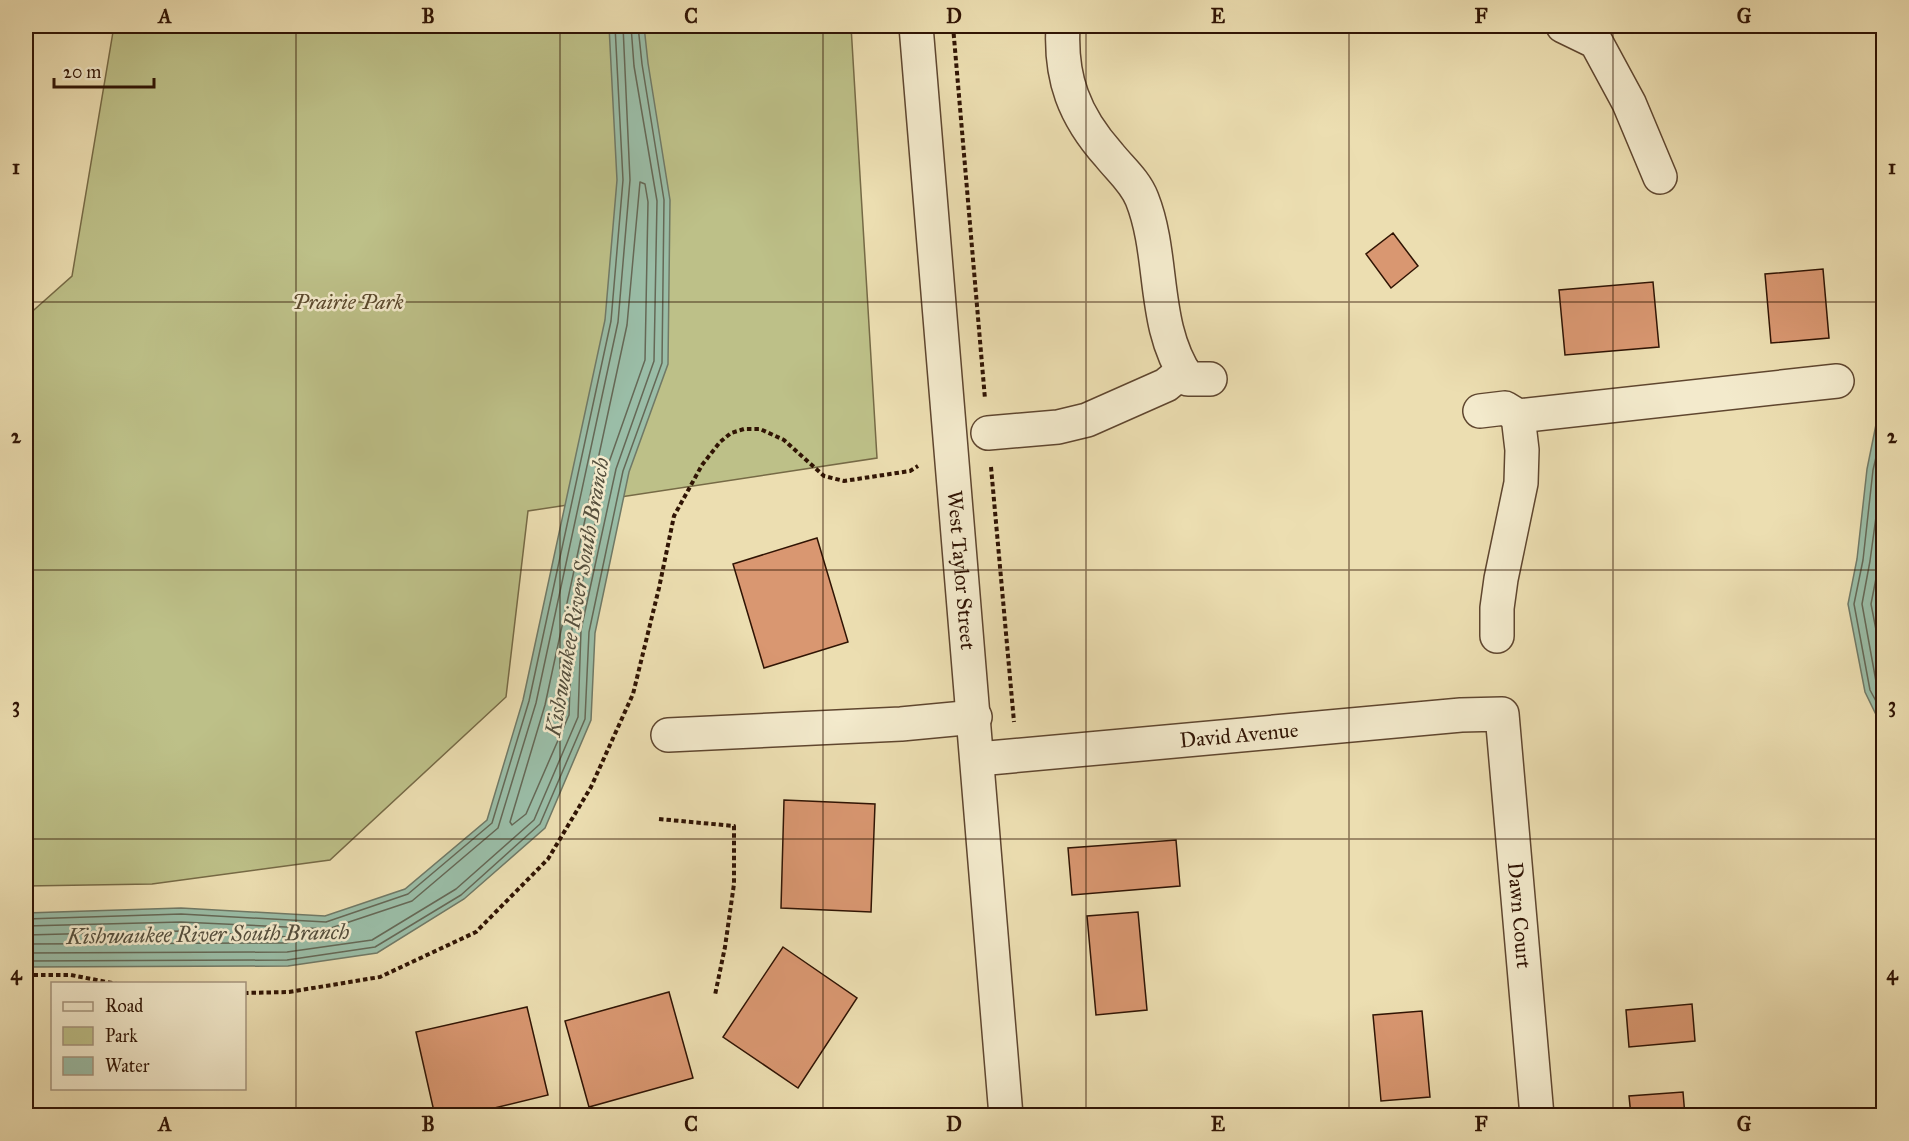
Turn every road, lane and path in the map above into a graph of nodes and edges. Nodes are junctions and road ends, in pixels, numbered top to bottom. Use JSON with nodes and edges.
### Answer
{"nodes":[{"id":1,"x":916,"y":26,"type":"edge"},
{"id":2,"x":953,"y":26,"type":"edge"},
{"id":3,"x":1063,"y":26,"type":"edge"},
{"id":4,"x":1563,"y":26,"type":"edge"},
{"id":5,"x":1660,"y":177,"type":"dead end"},
{"id":6,"x":1837,"y":381,"type":"dead end"},
{"id":7,"x":1480,"y":411,"type":"dead end"},
{"id":8,"x":1518,"y":416,"type":"junction"},
{"id":9,"x":988,"y":433,"type":"junction"},
{"id":10,"x":949,"y":448,"type":"junction"},
{"id":11,"x":1497,"y":636,"type":"dead end"},
{"id":12,"x":1502,"y":714,"type":"joint"},
{"id":13,"x":975,"y":717,"type":"junction"},
{"id":14,"x":668,"y":735,"type":"dead end"},
{"id":15,"x":1015,"y":756,"type":"junction"},
{"id":16,"x":978,"y":759,"type":"junction"},
{"id":17,"x":659,"y":819,"type":"dead end"},
{"id":18,"x":26,"y":975,"type":"edge"},
{"id":19,"x":107,"y":982,"type":"edge"},
{"id":20,"x":246,"y":993,"type":"edge"},
{"id":21,"x":715,"y":995,"type":"dead end"},
{"id":22,"x":1006,"y":1116,"type":"edge"},
{"id":23,"x":1537,"y":1116,"type":"edge"}],
"edges":[{"from":1,"to":10,"type":"street","name":"West Taylor Street"},
{"from":2,"to":9,"type":"path"},
{"from":3,"to":9,"type":"street"},
{"from":4,"to":5,"type":"street"},
{"from":6,"to":8,"type":"street"},
{"from":7,"to":8,"type":"street"},
{"from":8,"to":11,"type":"street"},
{"from":9,"to":15,"type":"path"},
{"from":10,"to":13,"type":"street","name":"West Taylor Street"},
{"from":10,"to":20,"type":"path"},
{"from":12,"to":15,"type":"street","name":"David Avenue"},
{"from":12,"to":23,"type":"street","name":"Dawn Court"},
{"from":13,"to":14,"type":"street"},
{"from":13,"to":16,"type":"street","name":"West Taylor Street"},
{"from":15,"to":16,"type":"street","name":"David Avenue"},
{"from":16,"to":22,"type":"street","name":"West Taylor Street"},
{"from":17,"to":21,"type":"path"},
{"from":18,"to":19,"type":"path"}]}
